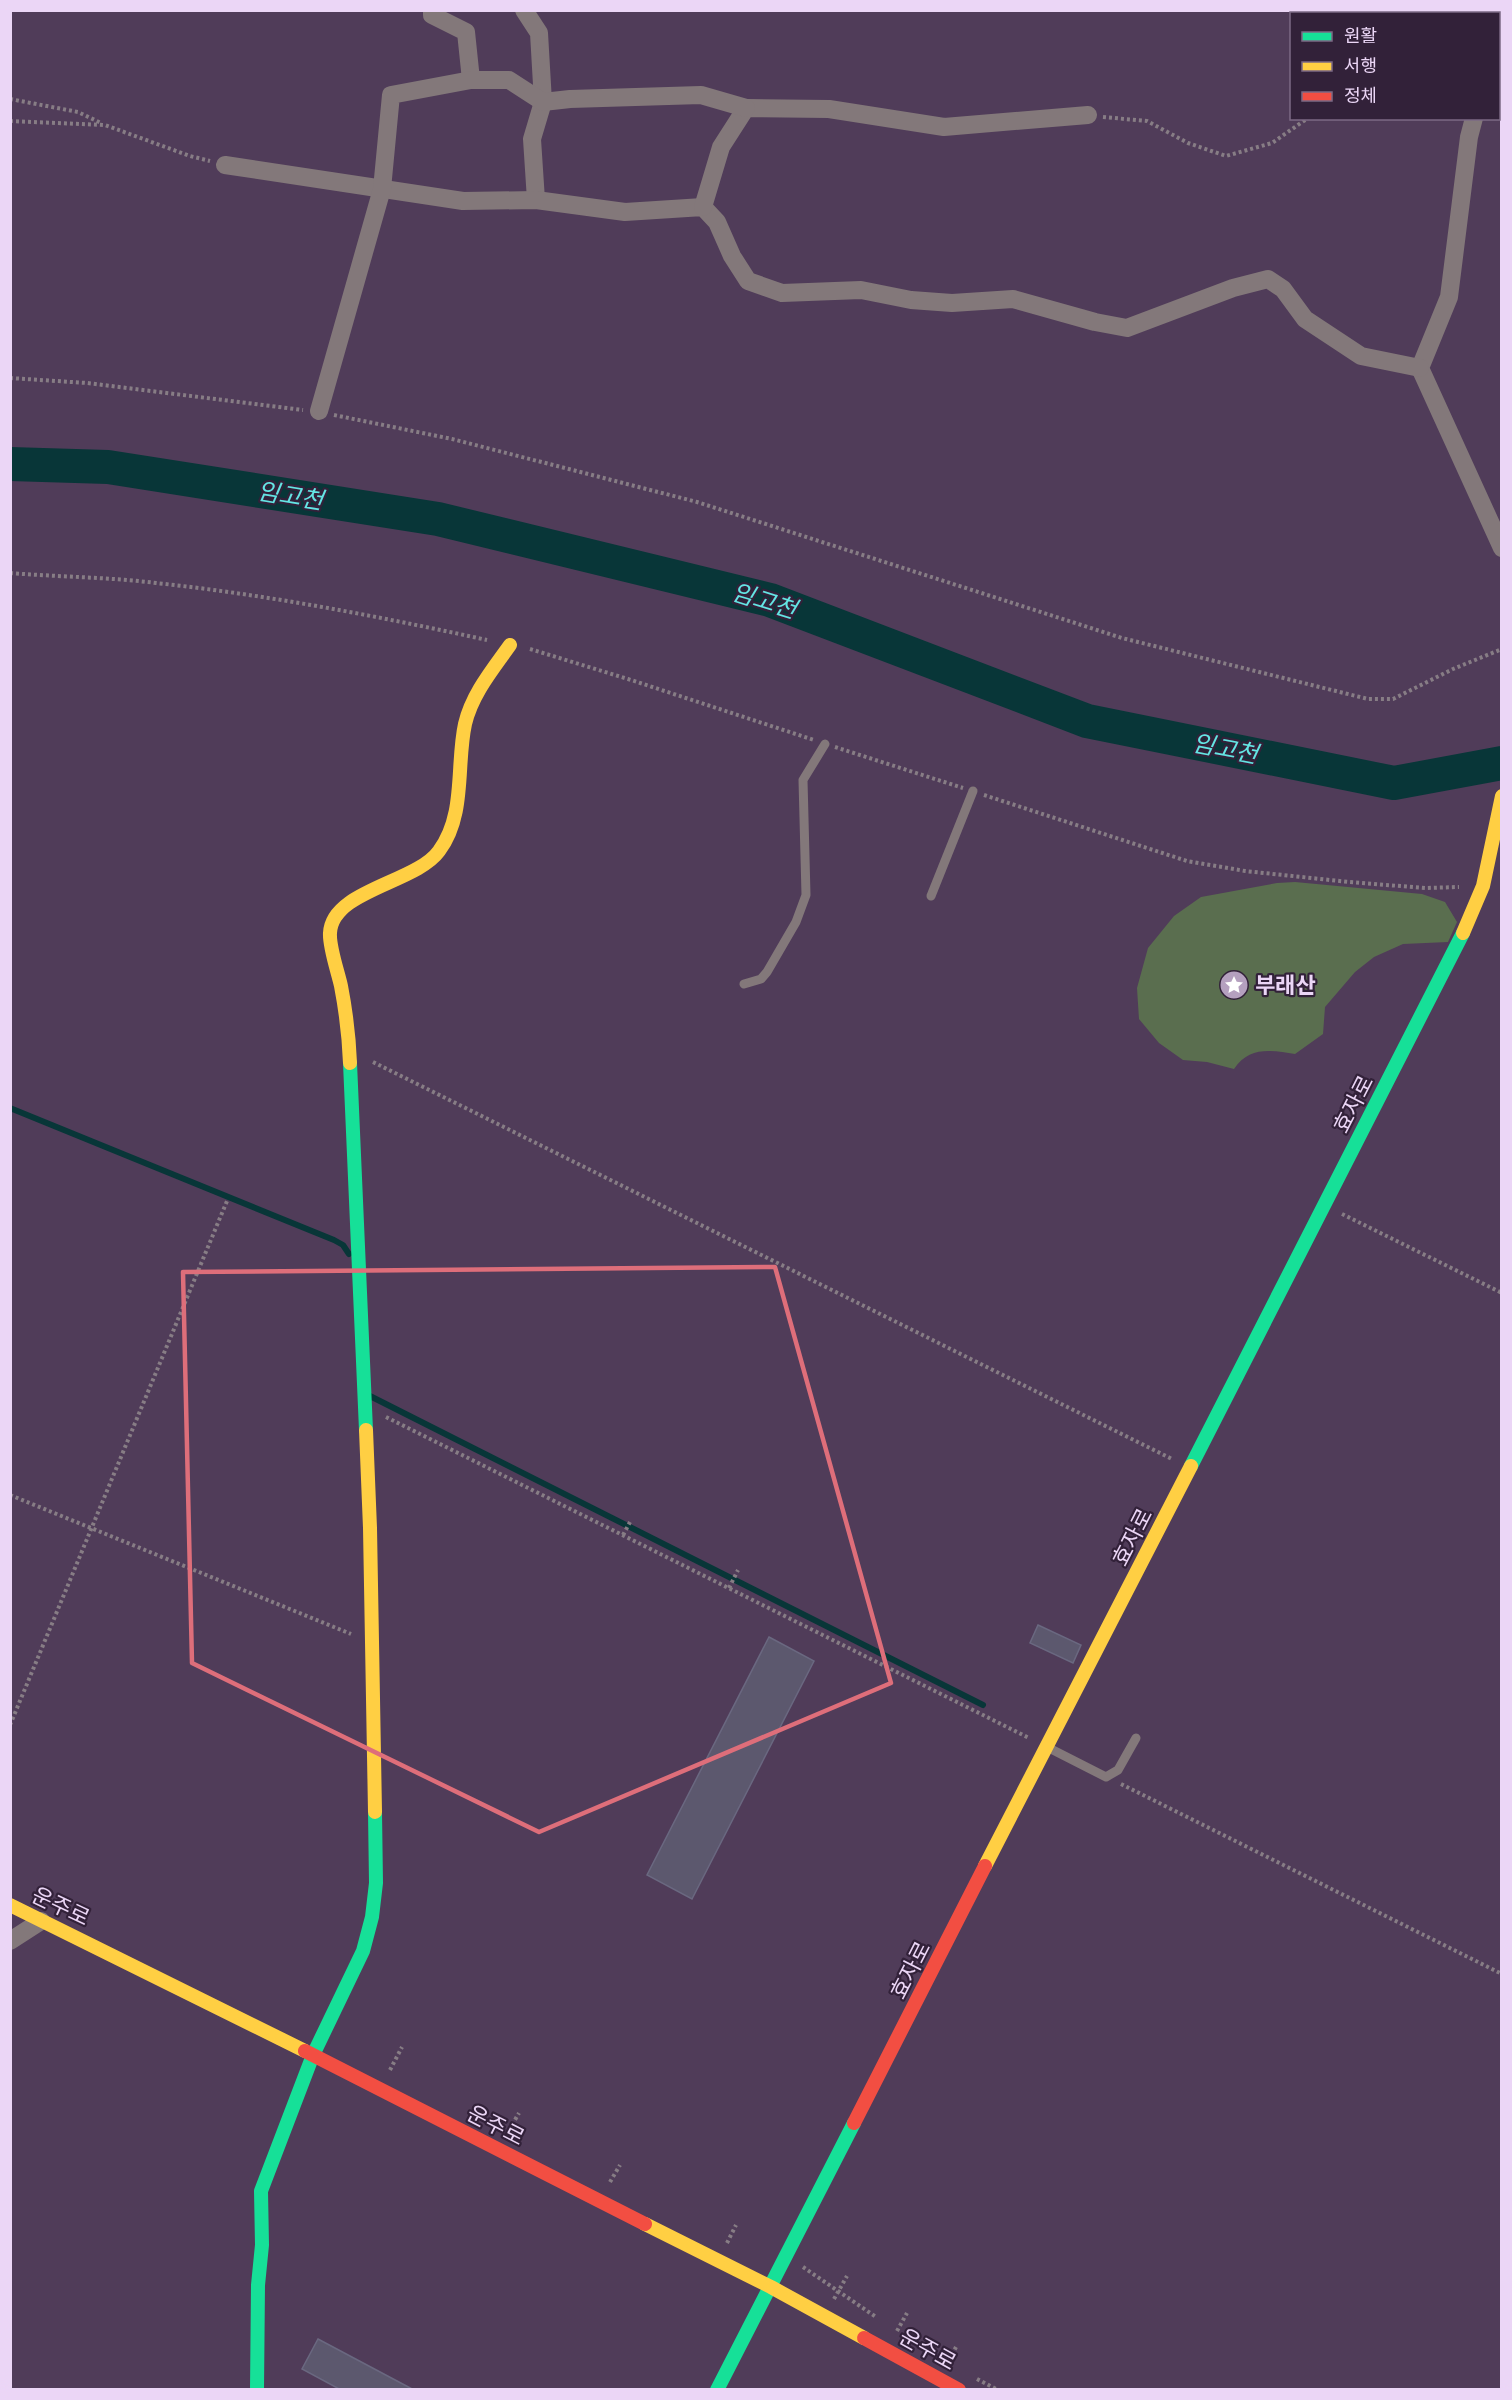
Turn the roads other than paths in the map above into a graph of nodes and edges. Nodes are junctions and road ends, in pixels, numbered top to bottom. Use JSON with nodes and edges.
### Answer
{"nodes":[{"id":1,"x":432,"y":10,"type":"edge"},
{"id":2,"x":524,"y":10,"type":"edge"},
{"id":3,"x":471,"y":80,"type":"junction"},
{"id":4,"x":543,"y":102,"type":"junction"},
{"id":5,"x":746,"y":108,"type":"junction"},
{"id":6,"x":1088,"y":115,"type":"road end"},
{"id":7,"x":1473,"y":120,"type":"edge"},
{"id":8,"x":225,"y":165,"type":"road end"},
{"id":9,"x":382,"y":189,"type":"junction"},
{"id":10,"x":536,"y":200,"type":"junction"},
{"id":11,"x":703,"y":207,"type":"junction"},
{"id":12,"x":1420,"y":368,"type":"junction"},
{"id":13,"x":319,"y":411,"type":"road end"},
{"id":14,"x":1502,"y":548,"type":"edge"},
{"id":15,"x":510,"y":645,"type":"road end"},
{"id":16,"x":825,"y":744,"type":"road end"},
{"id":17,"x":973,"y":791,"type":"road end"},
{"id":18,"x":1502,"y":796,"type":"edge"},
{"id":19,"x":931,"y":896,"type":"dead end"},
{"id":20,"x":744,"y":984,"type":"dead end"},
{"id":21,"x":1136,"y":1738,"type":"dead end"},
{"id":22,"x":1048,"y":1748,"type":"junction"},
{"id":23,"x":10,"y":1905,"type":"edge"},
{"id":24,"x":41,"y":1921,"type":"junction"},
{"id":25,"x":10,"y":1941,"type":"edge"},
{"id":26,"x":313,"y":2055,"type":"junction"},
{"id":27,"x":771,"y":2287,"type":"junction"},
{"id":28,"x":257,"y":2390,"type":"edge"},
{"id":29,"x":717,"y":2390,"type":"edge"},
{"id":30,"x":959,"y":2390,"type":"edge"}],
"edges":[{"from":1,"to":3,"type":"street"},
{"from":2,"to":4,"type":"street"},
{"from":3,"to":4,"type":"street"},
{"from":3,"to":9,"type":"street"},
{"from":4,"to":5,"type":"street"},
{"from":4,"to":10,"type":"street"},
{"from":5,"to":6,"type":"street"},
{"from":5,"to":11,"type":"street"},
{"from":7,"to":12,"type":"street"},
{"from":8,"to":9,"type":"street"},
{"from":9,"to":10,"type":"street"},
{"from":9,"to":13,"type":"street"},
{"from":10,"to":11,"type":"street"},
{"from":11,"to":12,"type":"street"},
{"from":12,"to":14,"type":"street"},
{"from":15,"to":26,"type":"street"},
{"from":16,"to":20,"type":"lane"},
{"from":17,"to":19,"type":"lane"},
{"from":18,"to":22,"type":"street","name":"효자로"},
{"from":21,"to":22,"type":"lane"},
{"from":22,"to":27,"type":"street","name":"효자로"},
{"from":23,"to":24,"type":"street","name":"운주로"},
{"from":24,"to":25,"type":"street"},
{"from":24,"to":26,"type":"street","name":"운주로"},
{"from":26,"to":27,"type":"street","name":"운주로"},
{"from":26,"to":28,"type":"street"},
{"from":27,"to":29,"type":"street","name":"효자로"},
{"from":27,"to":30,"type":"street","name":"운주로"}]}
